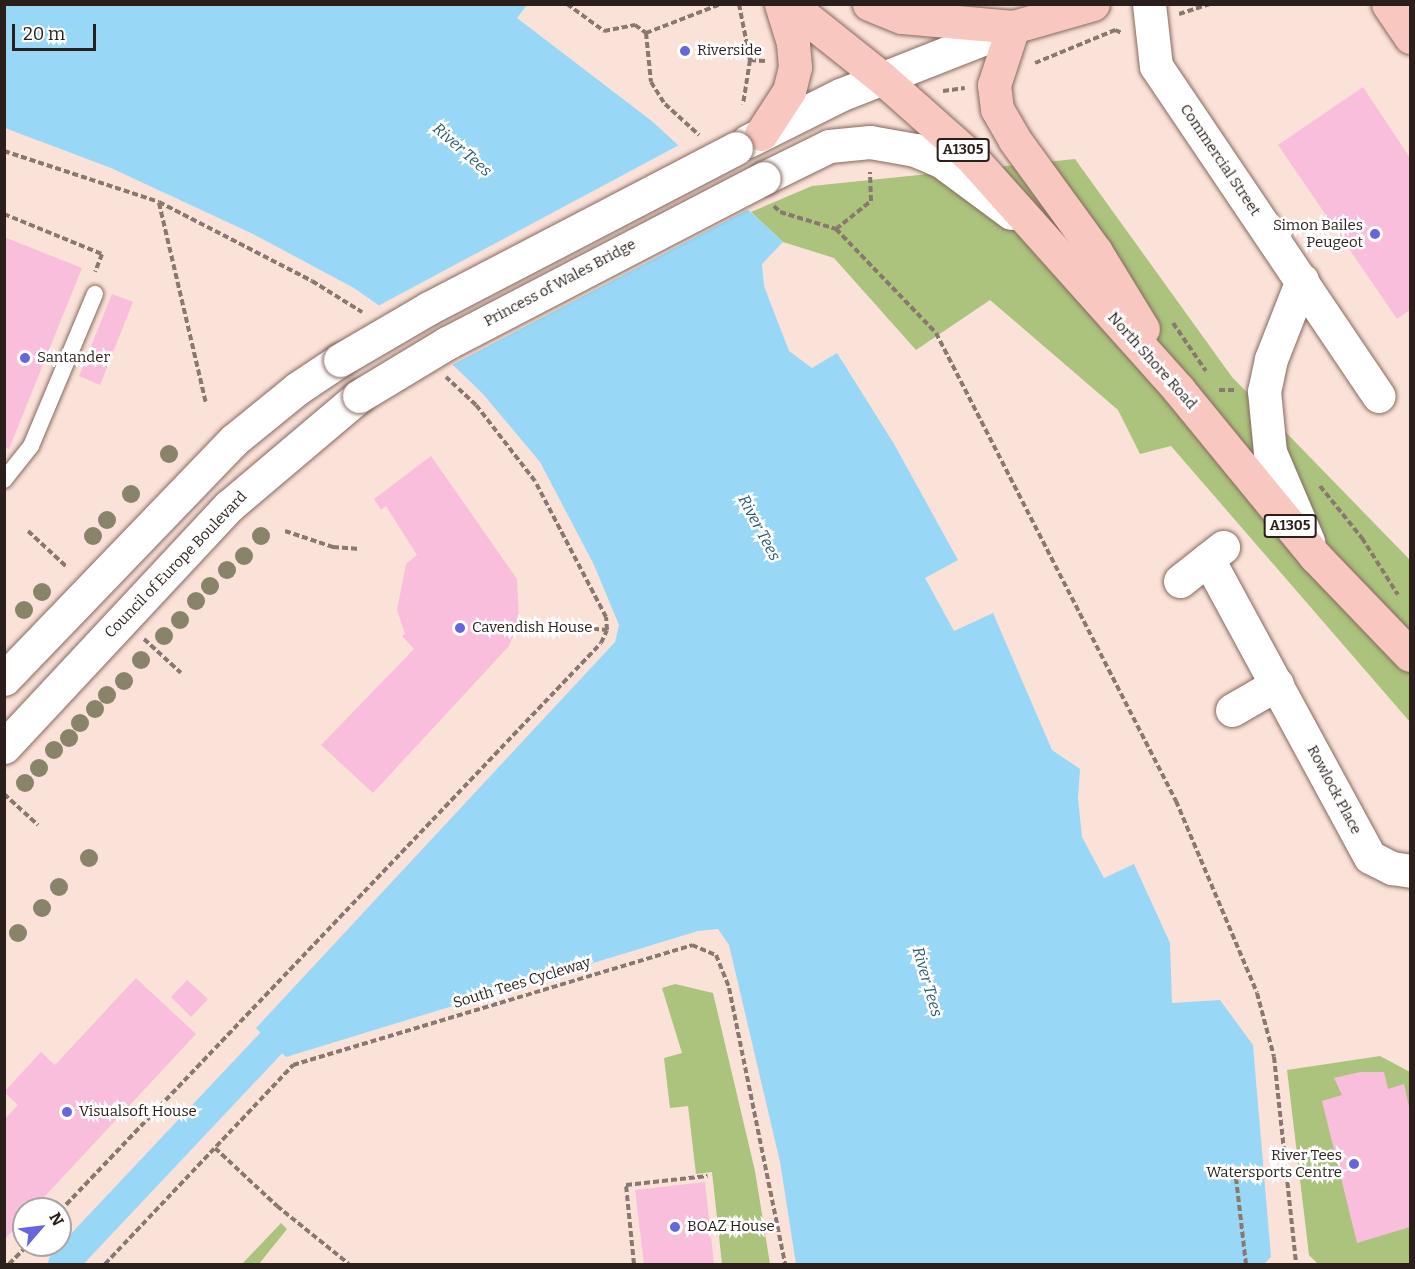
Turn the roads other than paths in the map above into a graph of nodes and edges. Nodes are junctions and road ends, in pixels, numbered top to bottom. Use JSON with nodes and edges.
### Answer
{"nodes":[{"id":1,"x":781,"y":4,"type":"edge"},
{"id":2,"x":789,"y":4,"type":"edge"},
{"id":3,"x":868,"y":4,"type":"edge"},
{"id":4,"x":1093,"y":4,"type":"edge"},
{"id":5,"x":1149,"y":4,"type":"edge"},
{"id":6,"x":1388,"y":4,"type":"edge"},
{"id":7,"x":1013,"y":27,"type":"junction"},
{"id":8,"x":1410,"y":37,"type":"edge"},
{"id":9,"x":882,"y":78,"type":"junction"},
{"id":10,"x":747,"y":130,"type":"junction"},
{"id":11,"x":1034,"y":230,"type":"junction"},
{"id":12,"x":1302,"y":280,"type":"junction"},
{"id":13,"x":93,"y":288,"type":"road end"},
{"id":14,"x":1179,"y":390,"type":"junction"},
{"id":15,"x":359,"y":396,"type":"joint"},
{"id":16,"x":1378,"y":396,"type":"dead end"},
{"id":17,"x":4,"y":480,"type":"edge"},
{"id":18,"x":1315,"y":556,"type":"junction"},
{"id":19,"x":1180,"y":581,"type":"dead end"},
{"id":20,"x":1410,"y":655,"type":"edge"},
{"id":21,"x":4,"y":679,"type":"edge"},
{"id":22,"x":1276,"y":684,"type":"junction"},
{"id":23,"x":1232,"y":710,"type":"dead end"},
{"id":24,"x":4,"y":747,"type":"edge"},
{"id":25,"x":1410,"y":871,"type":"edge"}],
"edges":[{"from":1,"to":10,"type":"main road"},
{"from":2,"to":9,"type":"main road","number":"A1305"},
{"from":3,"to":7,"type":"main road"},
{"from":4,"to":7,"type":"main road"},
{"from":5,"to":12,"type":"street","name":"Commercial Street"},
{"from":6,"to":8,"type":"main road"},
{"from":7,"to":9,"type":"street"},
{"from":7,"to":14,"type":"main road","number":"A1305"},
{"from":9,"to":10,"type":"street"},
{"from":9,"to":11,"type":"main road","name":"North Shore Road","number":"A1305"},
{"from":10,"to":21,"type":"street","bridge":true},
{"from":11,"to":14,"type":"main road","name":"North Shore Road","number":"A1305"},
{"from":11,"to":15,"type":"street","name":"Princess of Wales Bridge","bridge":true},
{"from":12,"to":16,"type":"street","name":"Commercial Street"},
{"from":12,"to":18,"type":"street"},
{"from":13,"to":17,"type":"lane"},
{"from":14,"to":18,"type":"main road","name":"North Shore Road","number":"A1305"},
{"from":15,"to":24,"type":"street","name":"Council of Europe Boulevard"},
{"from":18,"to":20,"type":"main road","name":"North Shore Road","number":"A1305"},
{"from":19,"to":22,"type":"street","name":"Rowlock Place"},
{"from":22,"to":23,"type":"street"},
{"from":22,"to":25,"type":"street","name":"Rowlock Place"}]}
